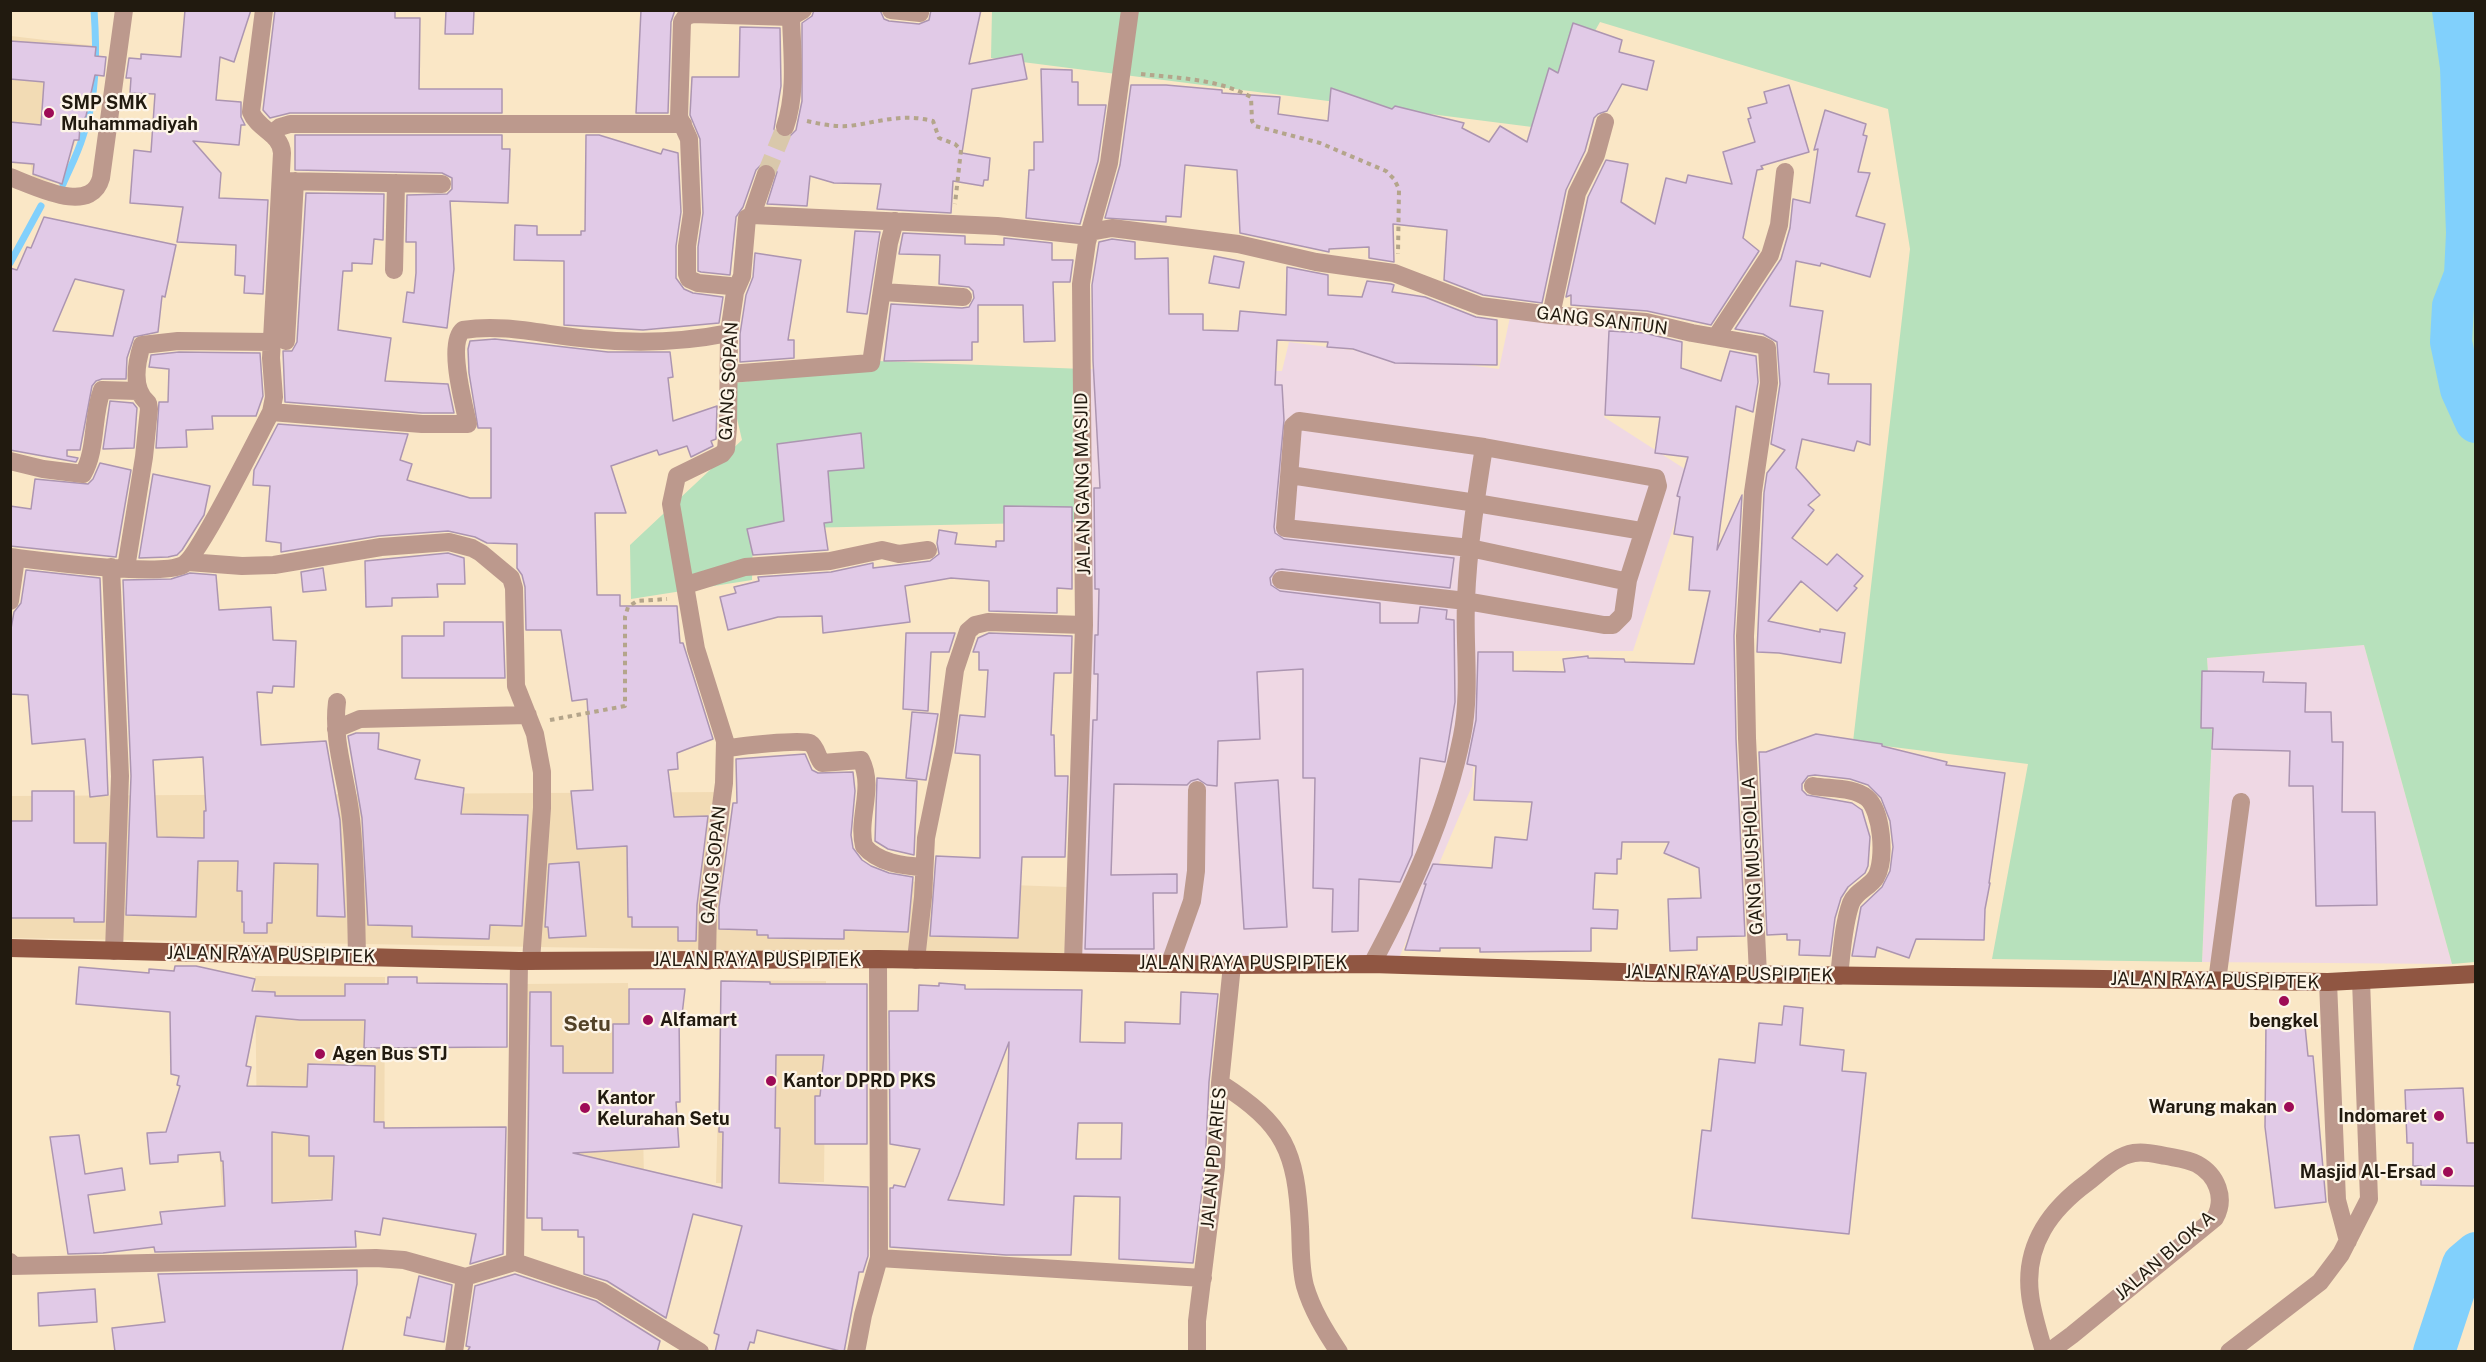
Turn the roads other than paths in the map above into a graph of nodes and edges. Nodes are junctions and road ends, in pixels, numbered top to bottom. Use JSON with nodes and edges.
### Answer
{"nodes":[{"id":1,"x":124,"y":10,"type":"edge"},
{"id":2,"x":264,"y":10,"type":"edge"},
{"id":3,"x":891,"y":10,"type":"edge"},
{"id":4,"x":1130,"y":10,"type":"edge"},
{"id":5,"x":920,"y":13,"type":"dead end"},
{"id":6,"x":797,"y":14,"type":"edge"},
{"id":7,"x":787,"y":122,"type":"tunnel mouth"},
{"id":8,"x":1605,"y":122,"type":"dead end"},
{"id":9,"x":683,"y":124,"type":"junction"},
{"id":10,"x":270,"y":134,"type":"junction"},
{"id":11,"x":1785,"y":172,"type":"dead end"},
{"id":12,"x":766,"y":174,"type":"tunnel mouth"},
{"id":13,"x":10,"y":177,"type":"edge"},
{"id":14,"x":288,"y":181,"type":"junction"},
{"id":15,"x":396,"y":183,"type":"junction"},
{"id":16,"x":442,"y":184,"type":"dead end"},
{"id":17,"x":752,"y":215,"type":"junction"},
{"id":18,"x":895,"y":221,"type":"junction"},
{"id":19,"x":1090,"y":234,"type":"junction"},
{"id":20,"x":394,"y":270,"type":"dead end"},
{"id":21,"x":735,"y":292,"type":"junction"},
{"id":22,"x":882,"y":292,"type":"junction"},
{"id":23,"x":963,"y":297,"type":"dead end"},
{"id":24,"x":1551,"y":315,"type":"junction"},
{"id":25,"x":729,"y":333,"type":"junction"},
{"id":26,"x":1716,"y":337,"type":"junction"},
{"id":27,"x":279,"y":342,"type":"junction"},
{"id":28,"x":729,"y":374,"type":"junction"},
{"id":29,"x":138,"y":391,"type":"junction"},
{"id":30,"x":271,"y":412,"type":"junction"},
{"id":31,"x":1484,"y":447,"type":"junction"},
{"id":32,"x":10,"y":461,"type":"edge"},
{"id":33,"x":1290,"y":475,"type":"junction"},
{"id":34,"x":1476,"y":502,"type":"junction"},
{"id":35,"x":1642,"y":531,"type":"junction"},
{"id":36,"x":1470,"y":548,"type":"junction"},
{"id":37,"x":928,"y":550,"type":"dead end"},
{"id":38,"x":13,"y":557,"type":"edge"},
{"id":39,"x":188,"y":562,"type":"junction"},
{"id":40,"x":118,"y":568,"type":"junction"},
{"id":41,"x":1281,"y":580,"type":"dead end"},
{"id":42,"x":1628,"y":580,"type":"junction"},
{"id":43,"x":687,"y":592,"type":"junction"},
{"id":44,"x":10,"y":601,"type":"edge"},
{"id":45,"x":1466,"y":601,"type":"junction"},
{"id":46,"x":1084,"y":625,"type":"junction"},
{"id":47,"x":337,"y":702,"type":"dead end"},
{"id":48,"x":530,"y":719,"type":"junction"},
{"id":49,"x":336,"y":729,"type":"junction"},
{"id":50,"x":1747,"y":738,"type":"joint"},
{"id":51,"x":726,"y":749,"type":"junction"},
{"id":52,"x":1813,"y":786,"type":"dead end"},
{"id":53,"x":1197,"y":790,"type":"dead end"},
{"id":54,"x":2241,"y":802,"type":"dead end"},
{"id":55,"x":924,"y":867,"type":"junction"},
{"id":56,"x":10,"y":948,"type":"edge"},
{"id":57,"x":114,"y":951,"type":"junction"},
{"id":58,"x":357,"y":957,"type":"junction"},
{"id":59,"x":878,"y":959,"type":"junction"},
{"id":60,"x":916,"y":960,"type":"junction"},
{"id":61,"x":525,"y":961,"type":"junction"},
{"id":62,"x":707,"y":961,"type":"junction"},
{"id":63,"x":1072,"y":962,"type":"junction"},
{"id":64,"x":1170,"y":963,"type":"junction"},
{"id":65,"x":1372,"y":964,"type":"junction"},
{"id":66,"x":1232,"y":965,"type":"junction"},
{"id":67,"x":2475,"y":974,"type":"edge"},
{"id":68,"x":1758,"y":975,"type":"junction"},
{"id":69,"x":1839,"y":976,"type":"junction"},
{"id":70,"x":2361,"y":980,"type":"junction"},
{"id":71,"x":2217,"y":981,"type":"junction"},
{"id":72,"x":2328,"y":982,"type":"junction"},
{"id":73,"x":1220,"y":1083,"type":"junction"},
{"id":74,"x":2348,"y":1241,"type":"junction"},
{"id":75,"x":879,"y":1258,"type":"junction"},
{"id":76,"x":10,"y":1262,"type":"edge"},
{"id":77,"x":515,"y":1262,"type":"junction"},
{"id":78,"x":465,"y":1277,"type":"junction"},
{"id":79,"x":1203,"y":1278,"type":"junction"},
{"id":80,"x":672,"y":1343,"type":"edge"},
{"id":81,"x":454,"y":1352,"type":"edge"},
{"id":82,"x":700,"y":1352,"type":"edge"},
{"id":83,"x":856,"y":1352,"type":"edge"},
{"id":84,"x":1197,"y":1352,"type":"edge"},
{"id":85,"x":1339,"y":1352,"type":"edge"},
{"id":86,"x":2046,"y":1352,"type":"edge"},
{"id":87,"x":2229,"y":1352,"type":"edge"}],
"edges":[{"from":1,"to":13,"type":"street"},
{"from":2,"to":10,"type":"street"},
{"from":3,"to":5,"type":"street"},
{"from":4,"to":19,"type":"street","name":"JALAN GANG MASJID"},
{"from":6,"to":7,"type":"street"},
{"from":6,"to":9,"type":"street"},
{"from":8,"to":24,"type":"street"},
{"from":9,"to":10,"type":"street"},
{"from":9,"to":21,"type":"street"},
{"from":10,"to":14,"type":"street"},
{"from":11,"to":26,"type":"street"},
{"from":12,"to":17,"type":"street","name":"GANG SOPAN"},
{"from":14,"to":15,"type":"street"},
{"from":14,"to":27,"type":"street"},
{"from":15,"to":16,"type":"street"},
{"from":15,"to":20,"type":"street"},
{"from":17,"to":18,"type":"street"},
{"from":17,"to":21,"type":"street","name":"GANG SOPAN"},
{"from":18,"to":19,"type":"street"},
{"from":18,"to":22,"type":"street"},
{"from":19,"to":24,"type":"street","name":"GANG SANTUN"},
{"from":19,"to":46,"type":"street","name":"JALAN GANG MASJID"},
{"from":21,"to":25,"type":"street","name":"GANG SOPAN"},
{"from":22,"to":23,"type":"street"},
{"from":22,"to":28,"type":"street"},
{"from":24,"to":26,"type":"street","name":"GANG SANTUN"},
{"from":25,"to":28,"type":"street","name":"GANG SOPAN"},
{"from":25,"to":30,"type":"street"},
{"from":26,"to":50,"type":"street","name":"GANG SANTUN"},
{"from":27,"to":29,"type":"street"},
{"from":27,"to":30,"type":"street"},
{"from":28,"to":43,"type":"street","name":"GANG SOPAN"},
{"from":29,"to":32,"type":"street"},
{"from":29,"to":40,"type":"street"},
{"from":30,"to":39,"type":"street"},
{"from":31,"to":33,"type":"street"},
{"from":31,"to":34,"type":"street"},
{"from":31,"to":35,"type":"street"},
{"from":33,"to":34,"type":"street"},
{"from":33,"to":36,"type":"street"},
{"from":34,"to":35,"type":"street"},
{"from":34,"to":36,"type":"street"},
{"from":35,"to":42,"type":"street"},
{"from":36,"to":42,"type":"street"},
{"from":36,"to":45,"type":"street"},
{"from":37,"to":43,"type":"street"},
{"from":38,"to":40,"type":"street"},
{"from":38,"to":44,"type":"street"},
{"from":39,"to":40,"type":"street"},
{"from":39,"to":48,"type":"street"},
{"from":40,"to":57,"type":"street"},
{"from":41,"to":45,"type":"street"},
{"from":42,"to":45,"type":"street"},
{"from":43,"to":51,"type":"street","name":"GANG SOPAN"},
{"from":45,"to":65,"type":"street"},
{"from":46,"to":55,"type":"street"},
{"from":46,"to":63,"type":"street","name":"JALAN GANG MASJID"},
{"from":47,"to":49,"type":"street"},
{"from":48,"to":49,"type":"street"},
{"from":48,"to":61,"type":"street"},
{"from":49,"to":58,"type":"street"},
{"from":50,"to":68,"type":"street","name":"GANG MUSHOLLA"},
{"from":51,"to":55,"type":"street"},
{"from":51,"to":62,"type":"street","name":"GANG SOPAN"},
{"from":52,"to":69,"type":"street"},
{"from":53,"to":64,"type":"street"},
{"from":54,"to":71,"type":"street"},
{"from":55,"to":60,"type":"street"},
{"from":56,"to":57,"type":"main road","name":"JALAN RAYA PUSPIPTEK"},
{"from":57,"to":58,"type":"main road","name":"JALAN RAYA PUSPIPTEK"},
{"from":58,"to":61,"type":"main road","name":"JALAN RAYA PUSPIPTEK"},
{"from":59,"to":60,"type":"main road","name":"JALAN RAYA PUSPIPTEK"},
{"from":59,"to":62,"type":"main road","name":"JALAN RAYA PUSPIPTEK"},
{"from":59,"to":75,"type":"street"},
{"from":60,"to":63,"type":"main road","name":"JALAN RAYA PUSPIPTEK"},
{"from":61,"to":62,"type":"main road","name":"JALAN RAYA PUSPIPTEK"},
{"from":61,"to":77,"type":"street"},
{"from":63,"to":64,"type":"main road","name":"JALAN RAYA PUSPIPTEK"},
{"from":64,"to":66,"type":"main road","name":"JALAN RAYA PUSPIPTEK"},
{"from":65,"to":66,"type":"main road","name":"JALAN RAYA PUSPIPTEK"},
{"from":65,"to":68,"type":"main road","name":"JALAN RAYA PUSPIPTEK"},
{"from":66,"to":73,"type":"street","name":"JALAN PD ARIES"},
{"from":67,"to":70,"type":"main road","name":"JALAN RAYA PUSPIPTEK"},
{"from":68,"to":69,"type":"main road","name":"JALAN RAYA PUSPIPTEK"},
{"from":69,"to":71,"type":"main road","name":"JALAN RAYA PUSPIPTEK"},
{"from":70,"to":72,"type":"main road","name":"JALAN RAYA PUSPIPTEK"},
{"from":70,"to":74,"type":"street"},
{"from":71,"to":72,"type":"main road","name":"JALAN RAYA PUSPIPTEK"},
{"from":72,"to":74,"type":"street"},
{"from":73,"to":79,"type":"street","name":"JALAN PD ARIES"},
{"from":73,"to":85,"type":"street"},
{"from":74,"to":87,"type":"street"},
{"from":75,"to":79,"type":"street"},
{"from":75,"to":83,"type":"street"},
{"from":76,"to":78,"type":"street"},
{"from":77,"to":78,"type":"street"},
{"from":77,"to":80,"type":"street"},
{"from":78,"to":81,"type":"street"},
{"from":79,"to":84,"type":"street","name":"JALAN PD ARIES"},
{"from":80,"to":82,"type":"street"},
{"from":86,"to":86,"type":"street","name":"JALAN BLOK A"}]}
